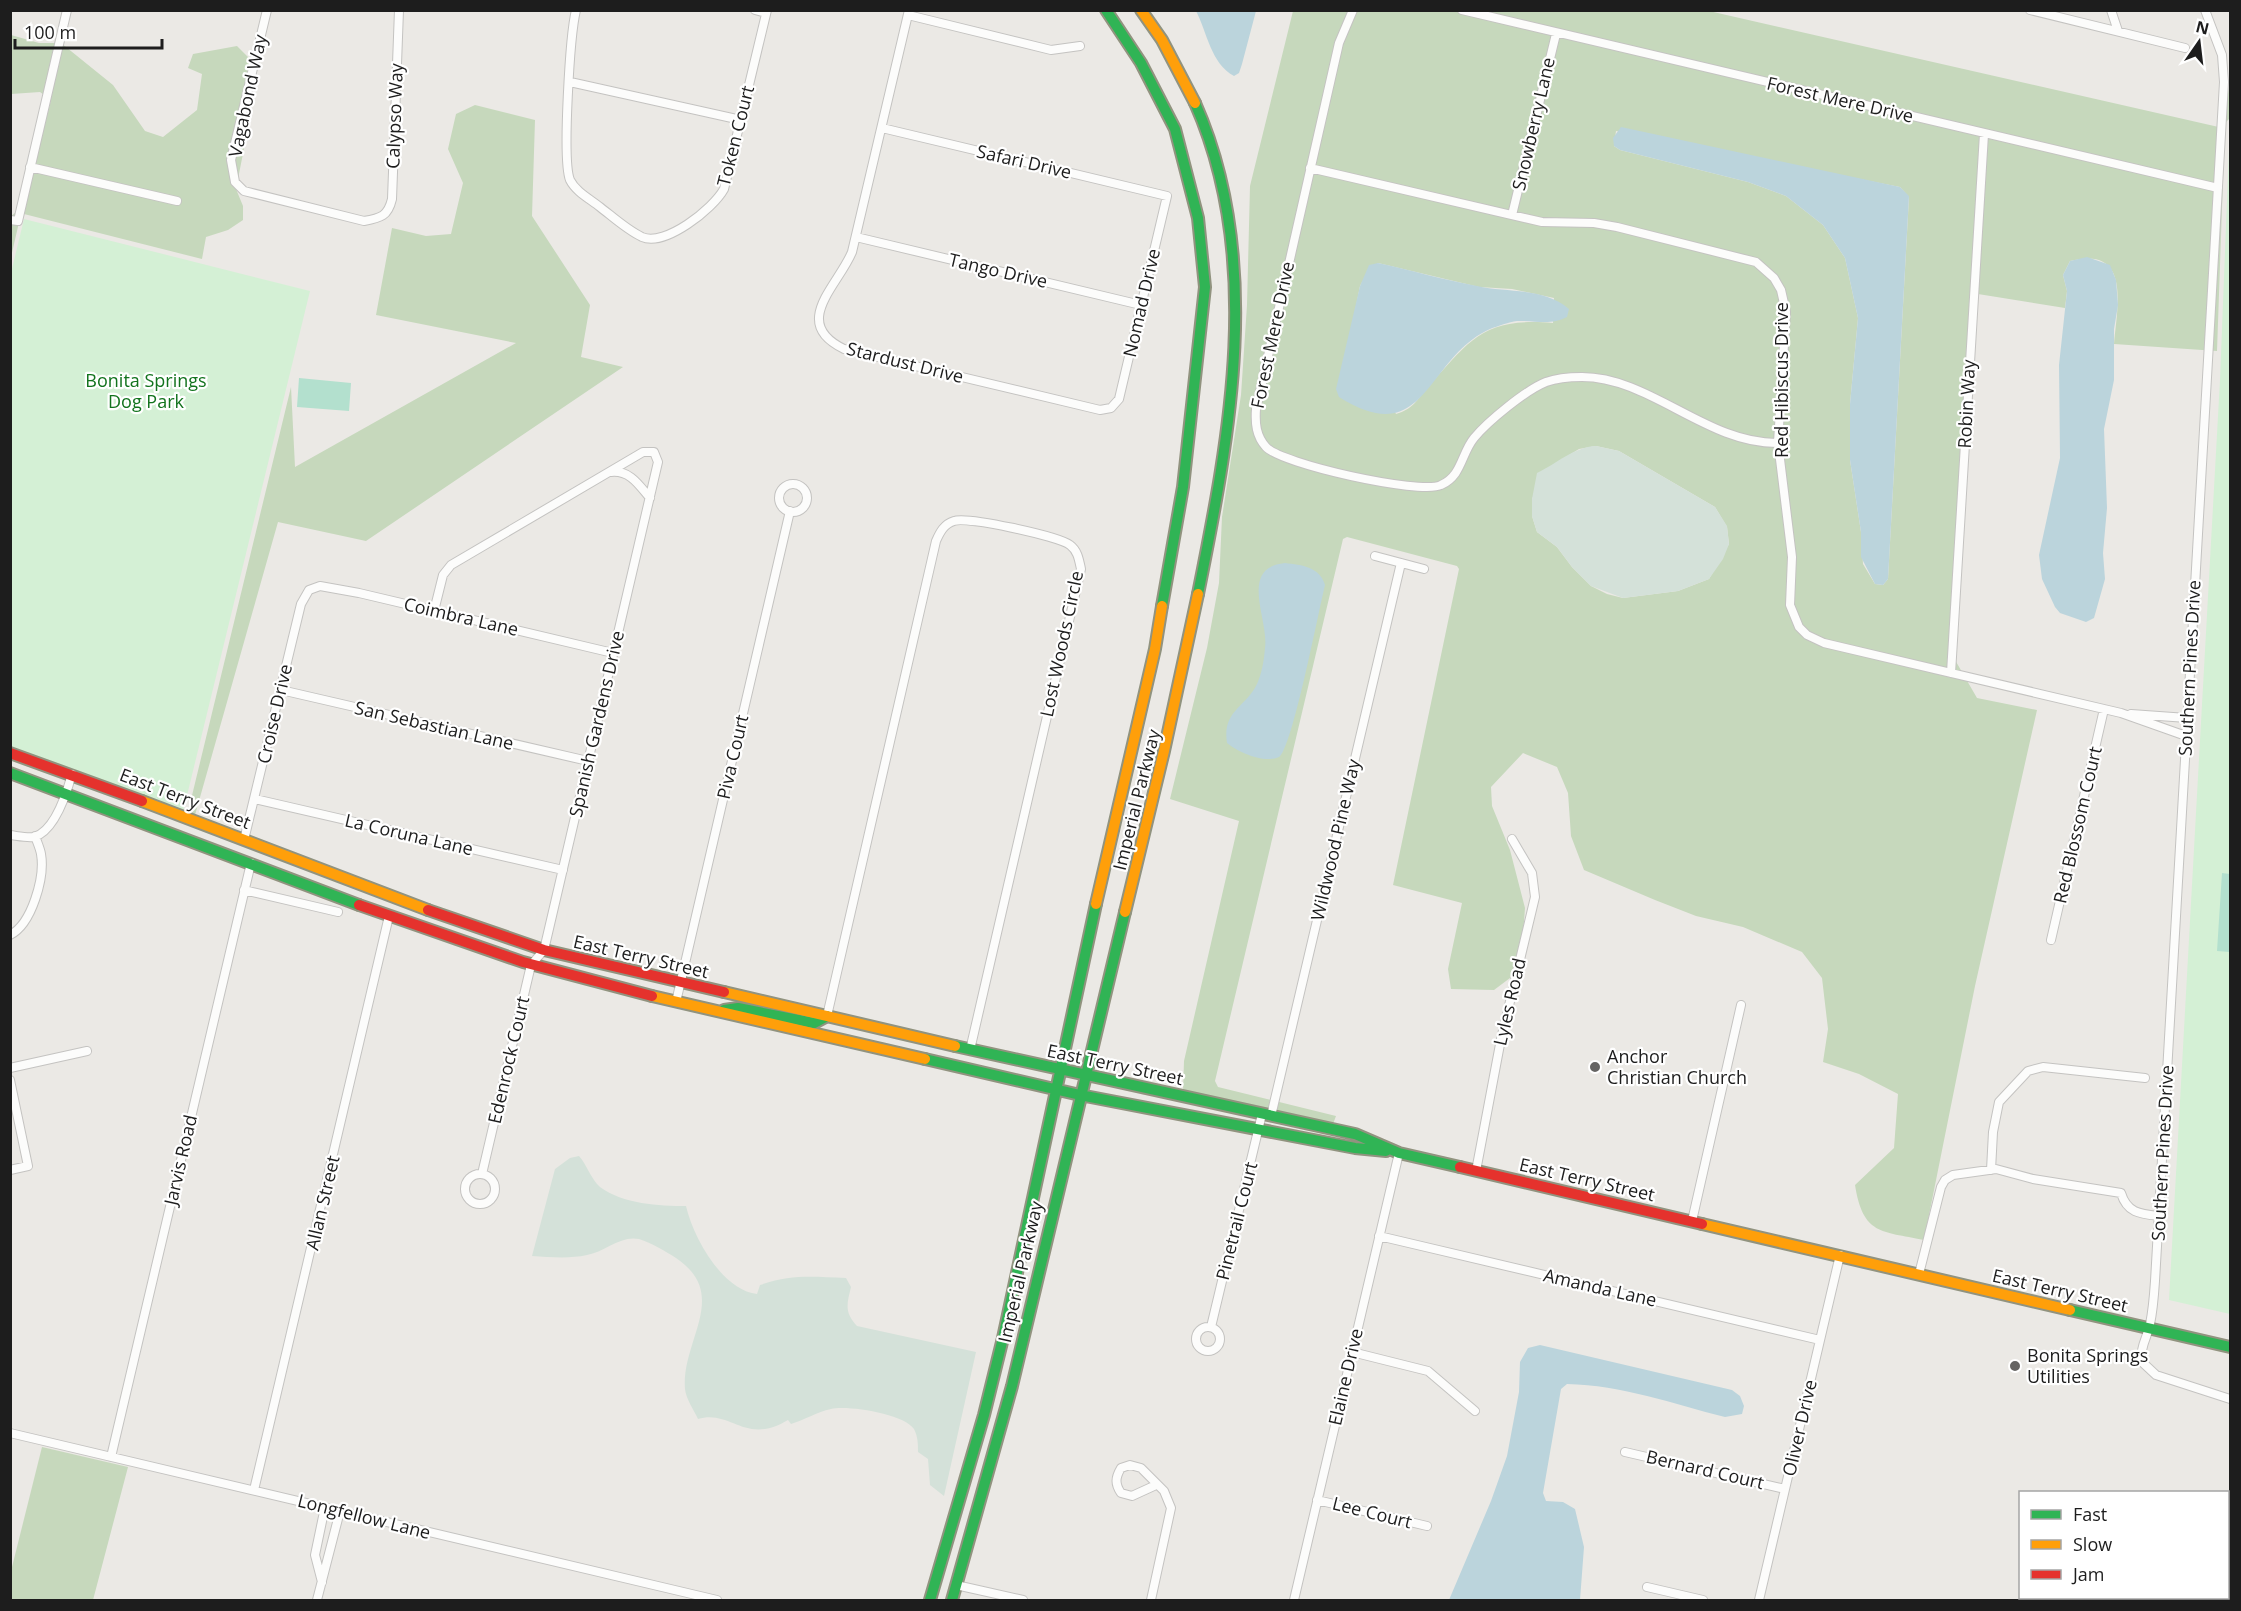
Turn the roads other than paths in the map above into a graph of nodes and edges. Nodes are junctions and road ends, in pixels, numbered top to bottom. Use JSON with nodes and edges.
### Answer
{"nodes":[{"id":1,"x":67,"y":10,"type":"edge"},
{"id":2,"x":267,"y":10,"type":"edge"},
{"id":3,"x":399,"y":10,"type":"edge"},
{"id":4,"x":576,"y":10,"type":"edge"},
{"id":5,"x":755,"y":10,"type":"edge"},
{"id":6,"x":1106,"y":10,"type":"edge"},
{"id":7,"x":1141,"y":10,"type":"edge"},
{"id":8,"x":1353,"y":10,"type":"edge"},
{"id":9,"x":1462,"y":10,"type":"edge"},
{"id":10,"x":2030,"y":10,"type":"edge"},
{"id":11,"x":2111,"y":10,"type":"edge"},
{"id":12,"x":2205,"y":10,"type":"edge"},
{"id":13,"x":767,"y":12,"type":"edge"},
{"id":14,"x":909,"y":13,"type":"edge"},
{"id":15,"x":2118,"y":31,"type":"junction"},
{"id":16,"x":1556,"y":34,"type":"junction"},
{"id":17,"x":1080,"y":46,"type":"dead end"},
{"id":18,"x":2185,"y":48,"type":"dead end"},
{"id":19,"x":570,"y":82,"type":"junction"},
{"id":20,"x":741,"y":120,"type":"junction"},
{"id":21,"x":882,"y":128,"type":"junction"},
{"id":22,"x":1984,"y":134,"type":"junction"},
{"id":23,"x":30,"y":168,"type":"junction"},
{"id":24,"x":1311,"y":168,"type":"junction"},
{"id":25,"x":2217,"y":188,"type":"junction"},
{"id":26,"x":1167,"y":196,"type":"joint"},
{"id":27,"x":177,"y":201,"type":"dead end"},
{"id":28,"x":1512,"y":215,"type":"junction"},
{"id":29,"x":382,"y":218,"type":"joint"},
{"id":30,"x":14,"y":220,"type":"edge"},
{"id":31,"x":856,"y":237,"type":"junction"},
{"id":32,"x":1141,"y":305,"type":"junction"},
{"id":33,"x":1111,"y":408,"type":"joint"},
{"id":34,"x":1778,"y":443,"type":"junction"},
{"id":35,"x":610,"y":472,"type":"junction"},
{"id":36,"x":650,"y":498,"type":"junction"},
{"id":37,"x":790,"y":511,"type":"dead end"},
{"id":38,"x":1375,"y":556,"type":"dead end"},
{"id":39,"x":1401,"y":563,"type":"junction"},
{"id":40,"x":1424,"y":569,"type":"dead end"},
{"id":41,"x":309,"y":590,"type":"joint"},
{"id":42,"x":434,"y":610,"type":"junction"},
{"id":43,"x":613,"y":653,"type":"junction"},
{"id":44,"x":1951,"y":673,"type":"junction"},
{"id":45,"x":281,"y":690,"type":"junction"},
{"id":46,"x":2104,"y":709,"type":"junction"},
{"id":47,"x":2121,"y":713,"type":"junction"},
{"id":48,"x":2187,"y":718,"type":"junction"},
{"id":49,"x":2186,"y":736,"type":"junction"},
{"id":50,"x":10,"y":753,"type":"edge"},
{"id":51,"x":588,"y":761,"type":"junction"},
{"id":52,"x":10,"y":773,"type":"edge"},
{"id":53,"x":72,"y":774,"type":"junction"},
{"id":54,"x":66,"y":794,"type":"junction"},
{"id":55,"x":255,"y":799,"type":"junction"},
{"id":56,"x":10,"y":835,"type":"edge"},
{"id":57,"x":35,"y":837,"type":"junction"},
{"id":58,"x":1512,"y":839,"type":"dead end"},
{"id":59,"x":244,"y":840,"type":"junction"},
{"id":60,"x":250,"y":863,"type":"junction"},
{"id":61,"x":563,"y":870,"type":"junction"},
{"id":62,"x":244,"y":890,"type":"junction"},
{"id":63,"x":338,"y":912,"type":"dead end"},
{"id":64,"x":389,"y":916,"type":"junction"},
{"id":65,"x":10,"y":935,"type":"edge"},
{"id":66,"x":2051,"y":940,"type":"dead end"},
{"id":67,"x":544,"y":950,"type":"junction"},
{"id":68,"x":531,"y":965,"type":"junction"},
{"id":69,"x":680,"y":983,"type":"junction"},
{"id":70,"x":676,"y":1002,"type":"junction"},
{"id":71,"x":1741,"y":1005,"type":"dead end"},
{"id":72,"x":715,"y":1011,"type":"junction"},
{"id":73,"x":827,"y":1016,"type":"junction"},
{"id":74,"x":970,"y":1050,"type":"junction"},
{"id":75,"x":87,"y":1051,"type":"dead end"},
{"id":76,"x":10,"y":1068,"type":"edge"},
{"id":77,"x":1060,"y":1071,"type":"junction"},
{"id":78,"x":1084,"y":1076,"type":"junction"},
{"id":79,"x":2145,"y":1078,"type":"dead end"},
{"id":80,"x":10,"y":1080,"type":"edge"},
{"id":81,"x":1056,"y":1089,"type":"junction"},
{"id":82,"x":1080,"y":1095,"type":"junction"},
{"id":83,"x":1266,"y":1115,"type":"junction"},
{"id":84,"x":1259,"y":1128,"type":"junction"},
{"id":85,"x":1399,"y":1153,"type":"junction"},
{"id":86,"x":10,"y":1170,"type":"edge"},
{"id":87,"x":1991,"y":1170,"type":"junction"},
{"id":88,"x":1476,"y":1171,"type":"junction"},
{"id":89,"x":482,"y":1174,"type":"junction"},
{"id":90,"x":2159,"y":1216,"type":"junction"},
{"id":91,"x":1692,"y":1221,"type":"junction"},
{"id":92,"x":1379,"y":1236,"type":"junction"},
{"id":93,"x":1840,"y":1255,"type":"junction"},
{"id":94,"x":1919,"y":1274,"type":"junction"},
{"id":95,"x":1211,"y":1327,"type":"dead end"},
{"id":96,"x":2150,"y":1329,"type":"junction"},
{"id":97,"x":1820,"y":1340,"type":"junction"},
{"id":98,"x":2230,"y":1347,"type":"edge"},
{"id":99,"x":1352,"y":1352,"type":"junction"},
{"id":100,"x":2230,"y":1399,"type":"edge"},
{"id":101,"x":1475,"y":1411,"type":"dead end"},
{"id":102,"x":10,"y":1433,"type":"edge"},
{"id":103,"x":1625,"y":1452,"type":"dead end"},
{"id":104,"x":111,"y":1457,"type":"junction"},
{"id":105,"x":1156,"y":1485,"type":"junction"},
{"id":106,"x":1785,"y":1489,"type":"junction"},
{"id":107,"x":254,"y":1490,"type":"junction"},
{"id":108,"x":1317,"y":1500,"type":"junction"},
{"id":109,"x":325,"y":1507,"type":"junction"},
{"id":110,"x":340,"y":1511,"type":"junction"},
{"id":111,"x":1427,"y":1526,"type":"dead end"},
{"id":112,"x":322,"y":1583,"type":"junction"},
{"id":113,"x":956,"y":1584,"type":"junction"},
{"id":114,"x":934,"y":1586,"type":"junction"},
{"id":115,"x":1647,"y":1587,"type":"dead end"},
{"id":116,"x":317,"y":1600,"type":"edge"},
{"id":117,"x":717,"y":1600,"type":"edge"},
{"id":118,"x":930,"y":1600,"type":"edge"},
{"id":119,"x":935,"y":1600,"type":"edge"},
{"id":120,"x":952,"y":1600,"type":"edge"},
{"id":121,"x":1023,"y":1600,"type":"edge"},
{"id":122,"x":1150,"y":1600,"type":"edge"},
{"id":123,"x":1294,"y":1600,"type":"edge"},
{"id":124,"x":1704,"y":1600,"type":"edge"},
{"id":125,"x":1759,"y":1600,"type":"edge"}],
"edges":[{"from":1,"to":23,"type":"street"},
{"from":2,"to":29,"type":"street","name":"Vagabond Way"},
{"from":3,"to":29,"type":"street","name":"Calypso Way"},
{"from":4,"to":19,"type":"street","name":"Token Court"},
{"from":5,"to":13,"type":"street"},
{"from":6,"to":77,"type":"street","name":"Imperial Parkway"},
{"from":7,"to":78,"type":"street","name":"Imperial Parkway"},
{"from":8,"to":24,"type":"street","name":"Forest Mere Drive"},
{"from":9,"to":16,"type":"street","name":"Forest Mere Drive"},
{"from":10,"to":15,"type":"street"},
{"from":11,"to":15,"type":"street"},
{"from":12,"to":25,"type":"street","name":"Southern Pines Drive"},
{"from":13,"to":20,"type":"street","name":"Token Court"},
{"from":14,"to":17,"type":"street"},
{"from":14,"to":21,"type":"street","name":"Stardust Drive"},
{"from":15,"to":18,"type":"street"},
{"from":16,"to":22,"type":"street","name":"Forest Mere Drive"},
{"from":16,"to":28,"type":"street","name":"Snowberry Lane"},
{"from":19,"to":20,"type":"street"},
{"from":19,"to":20,"type":"street","name":"Token Court"},
{"from":21,"to":26,"type":"street","name":"Safari Drive"},
{"from":21,"to":31,"type":"street","name":"Stardust Drive"},
{"from":22,"to":25,"type":"street","name":"Forest Mere Drive"},
{"from":22,"to":44,"type":"street","name":"Robin Way"},
{"from":23,"to":27,"type":"street"},
{"from":23,"to":30,"type":"street"},
{"from":24,"to":28,"type":"street","name":"Red Hibiscus Drive"},
{"from":24,"to":34,"type":"street","name":"Forest Mere Drive"},
{"from":25,"to":48,"type":"street","name":"Southern Pines Drive"},
{"from":26,"to":32,"type":"street","name":"Nomad Drive"},
{"from":28,"to":34,"type":"street","name":"Red Hibiscus Drive"},
{"from":31,"to":32,"type":"street","name":"Tango Drive"},
{"from":31,"to":33,"type":"street","name":"Stardust Drive"},
{"from":32,"to":33,"type":"street","name":"Nomad Drive"},
{"from":34,"to":44,"type":"street","name":"Red Hibiscus Drive"},
{"from":35,"to":36,"type":"street"},
{"from":35,"to":36,"type":"street","name":"Spanish Gardens Drive"},
{"from":35,"to":42,"type":"street","name":"Spanish Gardens Drive"},
{"from":36,"to":43,"type":"street","name":"Spanish Gardens Drive"},
{"from":37,"to":69,"type":"street","name":"Piva Court"},
{"from":38,"to":39,"type":"street"},
{"from":39,"to":40,"type":"street"},
{"from":39,"to":83,"type":"street","name":"Wildwood Pine Way"},
{"from":41,"to":42,"type":"street","name":"Coimbra Lane"},
{"from":41,"to":45,"type":"street","name":"Croise Drive"},
{"from":42,"to":43,"type":"street","name":"Coimbra Lane"},
{"from":43,"to":51,"type":"street","name":"Spanish Gardens Drive"},
{"from":44,"to":46,"type":"street","name":"Red Hibiscus Drive"},
{"from":45,"to":51,"type":"street","name":"San Sebastian Lane"},
{"from":45,"to":55,"type":"street","name":"Croise Drive"},
{"from":46,"to":47,"type":"street","name":"Red Hibiscus Drive"},
{"from":46,"to":66,"type":"street","name":"Red Blossom Court"},
{"from":47,"to":48,"type":"street","name":"Red Hibiscus Drive"},
{"from":47,"to":49,"type":"street","name":"Red Hibiscus Drive"},
{"from":48,"to":49,"type":"street","name":"Southern Pines Drive"},
{"from":49,"to":90,"type":"street","name":"Southern Pines Drive"},
{"from":50,"to":53,"type":"street","name":"East Terry Street"},
{"from":51,"to":61,"type":"street","name":"Spanish Gardens Drive"},
{"from":52,"to":54,"type":"street"},
{"from":53,"to":54,"type":"street"},
{"from":53,"to":59,"type":"street","name":"East Terry Street"},
{"from":54,"to":57,"type":"street"},
{"from":54,"to":60,"type":"street"},
{"from":55,"to":59,"type":"street","name":"Croise Drive"},
{"from":55,"to":61,"type":"street","name":"La Coruna Lane"},
{"from":56,"to":57,"type":"street"},
{"from":57,"to":65,"type":"street"},
{"from":58,"to":88,"type":"street","name":"Lyles Road"},
{"from":59,"to":67,"type":"street","name":"East Terry Street"},
{"from":60,"to":62,"type":"street","name":"Jarvis Road"},
{"from":60,"to":64,"type":"street"},
{"from":61,"to":67,"type":"street","name":"Spanish Gardens Drive"},
{"from":62,"to":63,"type":"street"},
{"from":62,"to":104,"type":"street","name":"Jarvis Road"},
{"from":64,"to":68,"type":"street"},
{"from":64,"to":107,"type":"street","name":"Allan Street"},
{"from":67,"to":68,"type":"street","name":"Edenrock Court"},
{"from":67,"to":69,"type":"street","name":"East Terry Street"},
{"from":68,"to":70,"type":"street"},
{"from":68,"to":89,"type":"street","name":"Edenrock Court"},
{"from":69,"to":70,"type":"street","name":"Piva Court"},
{"from":69,"to":73,"type":"street","name":"East Terry Street"},
{"from":70,"to":72,"type":"street"},
{"from":71,"to":91,"type":"street"},
{"from":72,"to":73,"type":"street"},
{"from":72,"to":81,"type":"street"},
{"from":73,"to":74,"type":"street","name":"East Terry Street"},
{"from":73,"to":74,"type":"street","name":"Lost Woods Circle"},
{"from":74,"to":77,"type":"street","name":"East Terry Street"},
{"from":75,"to":76,"type":"street"},
{"from":77,"to":78,"type":"street","name":"East Terry Street"},
{"from":77,"to":81,"type":"street","name":"Imperial Parkway"},
{"from":78,"to":82,"type":"street","name":"Imperial Parkway"},
{"from":78,"to":83,"type":"street","name":"East Terry Street"},
{"from":79,"to":87,"type":"street"},
{"from":80,"to":86,"type":"street"},
{"from":81,"to":82,"type":"street"},
{"from":81,"to":114,"type":"street","name":"Imperial Parkway"},
{"from":82,"to":84,"type":"street"},
{"from":82,"to":113,"type":"street","name":"Imperial Parkway"},
{"from":83,"to":84,"type":"street","name":"Pinetrail Court"},
{"from":83,"to":85,"type":"street","name":"East Terry Street"},
{"from":84,"to":85,"type":"street"},
{"from":84,"to":95,"type":"street","name":"Pinetrail Court"},
{"from":85,"to":88,"type":"street","name":"East Terry Street"},
{"from":85,"to":92,"type":"street","name":"Elaine Drive"},
{"from":87,"to":90,"type":"street"},
{"from":87,"to":94,"type":"street"},
{"from":88,"to":91,"type":"street","name":"East Terry Street"},
{"from":89,"to":89,"type":"street","name":"Edenrock Court"},
{"from":90,"to":96,"type":"street","name":"Southern Pines Drive"},
{"from":91,"to":93,"type":"street","name":"East Terry Street"},
{"from":92,"to":97,"type":"street","name":"Amanda Lane"},
{"from":92,"to":99,"type":"street","name":"Elaine Drive"},
{"from":93,"to":94,"type":"street","name":"East Terry Street"},
{"from":93,"to":97,"type":"street","name":"Oliver Drive"},
{"from":94,"to":96,"type":"street","name":"East Terry Street"},
{"from":96,"to":98,"type":"street","name":"East Terry Street"},
{"from":96,"to":100,"type":"street","name":"Southern Pines Drive"},
{"from":97,"to":106,"type":"street","name":"Oliver Drive"},
{"from":99,"to":101,"type":"street"},
{"from":99,"to":108,"type":"street","name":"Elaine Drive"},
{"from":102,"to":104,"type":"street","name":"Longfellow Lane"},
{"from":103,"to":106,"type":"street","name":"Bernard Court"},
{"from":104,"to":107,"type":"street","name":"Longfellow Lane"},
{"from":105,"to":105,"type":"street"},
{"from":105,"to":122,"type":"street"},
{"from":106,"to":125,"type":"street","name":"Oliver Drive"},
{"from":107,"to":109,"type":"street","name":"Longfellow Lane"},
{"from":108,"to":111,"type":"street","name":"Lee Court"},
{"from":108,"to":123,"type":"street","name":"Elaine Drive"},
{"from":109,"to":110,"type":"street","name":"Longfellow Lane"},
{"from":109,"to":112,"type":"street"},
{"from":110,"to":112,"type":"street"},
{"from":110,"to":117,"type":"street","name":"Longfellow Lane"},
{"from":112,"to":116,"type":"street"},
{"from":113,"to":120,"type":"street","name":"Imperial Parkway"},
{"from":113,"to":121,"type":"street"},
{"from":114,"to":118,"type":"street","name":"Imperial Parkway"},
{"from":114,"to":119,"type":"street","name":"Imperial Parkway"},
{"from":115,"to":124,"type":"street"}]}
